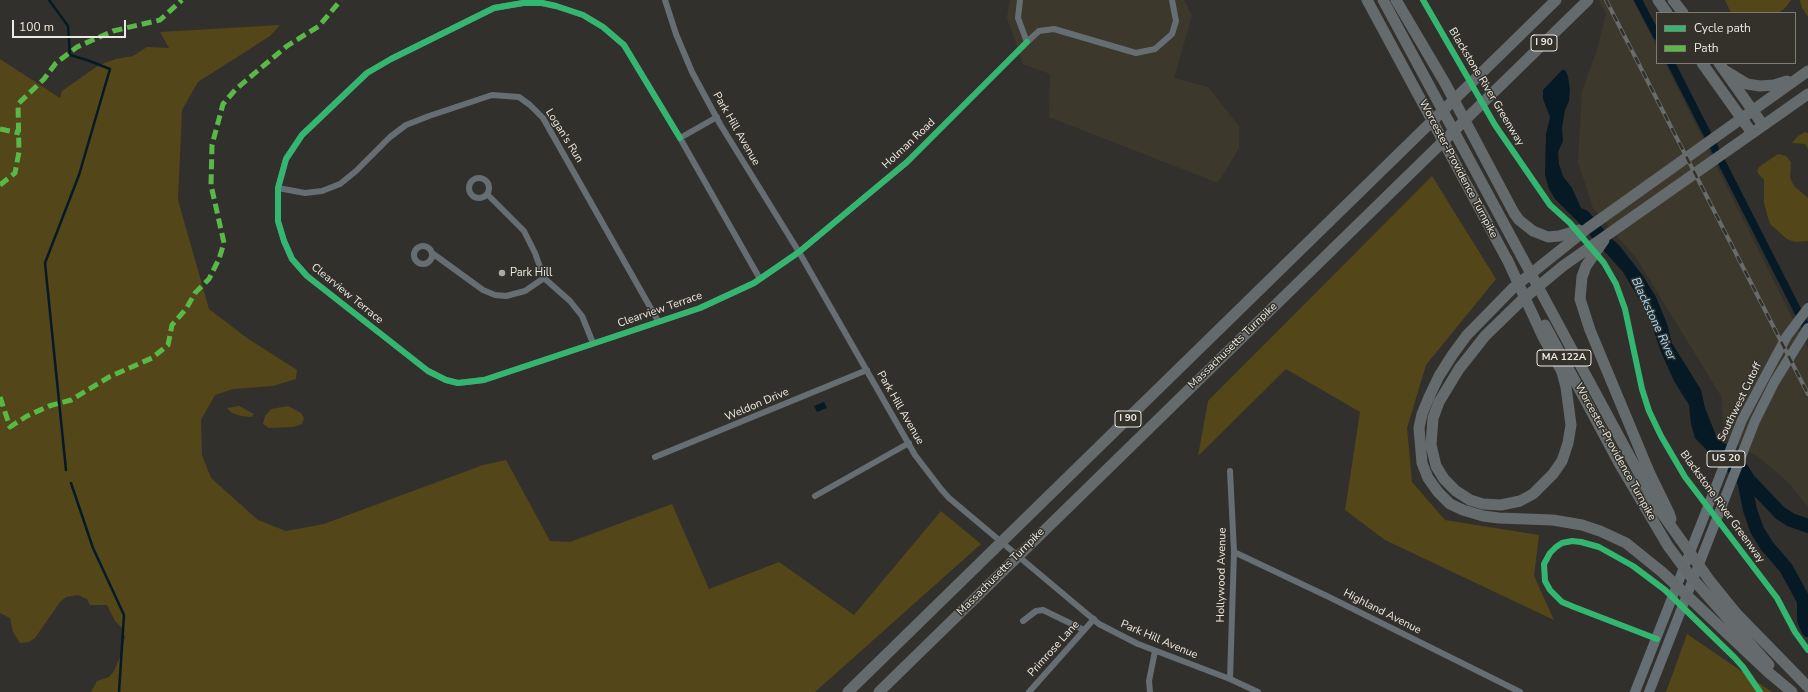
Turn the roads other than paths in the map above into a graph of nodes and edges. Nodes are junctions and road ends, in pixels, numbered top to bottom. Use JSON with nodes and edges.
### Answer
{"nodes":[{"id":1,"x":665,"y":0,"type":"edge"},
{"id":2,"x":1020,"y":0,"type":"edge"},
{"id":3,"x":1172,"y":0,"type":"edge"},
{"id":4,"x":1367,"y":0,"type":"edge"},
{"id":5,"x":1383,"y":0,"type":"edge"},
{"id":6,"x":1396,"y":0,"type":"edge"},
{"id":7,"x":1556,"y":0,"type":"edge"},
{"id":8,"x":1588,"y":0,"type":"edge"},
{"id":9,"x":1658,"y":0,"type":"edge"},
{"id":10,"x":1673,"y":0,"type":"edge"},
{"id":11,"x":1666,"y":12,"type":"edge"},
{"id":12,"x":1682,"y":12,"type":"edge"},
{"id":13,"x":1026,"y":42,"type":"junction"},
{"id":14,"x":1703,"y":64,"type":"edge"},
{"id":15,"x":1722,"y":66,"type":"edge"},
{"id":16,"x":1805,"y":72,"type":"edge"},
{"id":17,"x":1808,"y":94,"type":"edge"},
{"id":18,"x":1752,"y":110,"type":"junction"},
{"id":19,"x":717,"y":117,"type":"junction"},
{"id":20,"x":1741,"y":118,"type":"junction"},
{"id":21,"x":1763,"y":126,"type":"junction"},
{"id":22,"x":1752,"y":133,"type":"junction"},
{"id":23,"x":680,"y":138,"type":"junction"},
{"id":24,"x":278,"y":188,"type":"junction"},
{"id":25,"x":487,"y":194,"type":"dead end"},
{"id":26,"x":1574,"y":235,"type":"junction"},
{"id":27,"x":799,"y":252,"type":"junction"},
{"id":28,"x":1589,"y":252,"type":"junction"},
{"id":29,"x":432,"y":253,"type":"dead end"},
{"id":30,"x":1507,"y":259,"type":"junction"},
{"id":31,"x":544,"y":278,"type":"junction"},
{"id":32,"x":760,"y":279,"type":"junction"},
{"id":33,"x":1808,"y":308,"type":"edge"},
{"id":34,"x":658,"y":322,"type":"junction"},
{"id":35,"x":1808,"y":328,"type":"edge"},
{"id":36,"x":593,"y":343,"type":"junction"},
{"id":37,"x":867,"y":370,"type":"junction"},
{"id":38,"x":909,"y":444,"type":"junction"},
{"id":39,"x":655,"y":457,"type":"dead end"},
{"id":40,"x":1230,"y":471,"type":"dead end"},
{"id":41,"x":815,"y":496,"type":"dead end"},
{"id":42,"x":1673,"y":530,"type":"junction"},
{"id":43,"x":1234,"y":552,"type":"junction"},
{"id":44,"x":1094,"y":619,"type":"junction"},
{"id":45,"x":1023,"y":621,"type":"dead end"},
{"id":46,"x":1084,"y":630,"type":"junction"},
{"id":47,"x":1155,"y":651,"type":"junction"},
{"id":48,"x":1230,"y":679,"type":"junction"},
{"id":49,"x":1808,"y":687,"type":"edge"},
{"id":50,"x":848,"y":692,"type":"edge"},
{"id":51,"x":879,"y":692,"type":"edge"},
{"id":52,"x":1029,"y":692,"type":"edge"},
{"id":53,"x":1150,"y":692,"type":"edge"},
{"id":54,"x":1258,"y":692,"type":"edge"},
{"id":55,"x":1520,"y":692,"type":"edge"},
{"id":56,"x":1635,"y":692,"type":"edge"},
{"id":57,"x":1649,"y":692,"type":"edge"},
{"id":58,"x":1793,"y":692,"type":"edge"}],
"edges":[{"from":1,"to":19,"type":"street","name":"Park Hill Avenue"},
{"from":2,"to":13,"type":"street"},
{"from":3,"to":13,"type":"street","name":"Holman Road"},
{"from":4,"to":30,"type":"highway","name":"Worcester-Providence Turnpike","number":"MA 122A"},
{"from":5,"to":42,"type":"highway","name":"Worcester-Providence Turnpike","number":"MA 122A"},
{"from":6,"to":26,"type":"highway"},
{"from":7,"to":50,"type":"highway","name":"Massachusetts Turnpike","number":"I 90"},
{"from":8,"to":51,"type":"highway","name":"Massachusetts Turnpike","number":"I 90"},
{"from":9,"to":11,"type":"highway"},
{"from":10,"to":12,"type":"highway"},
{"from":13,"to":27,"type":"street","name":"Holman Road"},
{"from":14,"to":20,"type":"highway"},
{"from":15,"to":16,"type":"highway"},
{"from":15,"to":18,"type":"highway"},
{"from":16,"to":18,"type":"highway"},
{"from":17,"to":21,"type":"highway"},
{"from":18,"to":20,"type":"highway"},
{"from":18,"to":21,"type":"highway"},
{"from":19,"to":23,"type":"street"},
{"from":19,"to":27,"type":"street","name":"Park Hill Avenue"},
{"from":20,"to":22,"type":"highway"},
{"from":20,"to":26,"type":"highway"},
{"from":21,"to":22,"type":"highway"},
{"from":22,"to":28,"type":"highway"},
{"from":23,"to":24,"type":"street","name":"Clearview Terrace"},
{"from":23,"to":32,"type":"street","name":"Clearview Terrace"},
{"from":24,"to":34,"type":"street","name":"Logan's Run"},
{"from":24,"to":36,"type":"street","name":"Clearview Terrace"},
{"from":25,"to":31,"type":"street"},
{"from":26,"to":58,"type":"highway"},
{"from":27,"to":32,"type":"street","name":"Clearview Terrace"},
{"from":27,"to":37,"type":"street","name":"Park Hill Avenue"},
{"from":28,"to":30,"type":"highway"},
{"from":28,"to":42,"type":"highway"},
{"from":29,"to":31,"type":"street"},
{"from":30,"to":58,"type":"highway","name":"Worcester-Providence Turnpike","number":"MA 122A"},
{"from":31,"to":36,"type":"street"},
{"from":32,"to":34,"type":"street","name":"Clearview Terrace"},
{"from":33,"to":56,"type":"main road","name":"Southwest Cutoff","number":"US 20"},
{"from":34,"to":36,"type":"street","name":"Clearview Terrace"},
{"from":35,"to":57,"type":"main road","name":"Southwest Cutoff","number":"US 20"},
{"from":37,"to":38,"type":"street","name":"Park Hill Avenue"},
{"from":37,"to":39,"type":"street","name":"Weldon Drive"},
{"from":38,"to":41,"type":"street"},
{"from":38,"to":44,"type":"street","name":"Park Hill Avenue"},
{"from":40,"to":43,"type":"street","name":"Hollywood Avenue"},
{"from":42,"to":49,"type":"highway","name":"Worcester-Providence Turnpike","number":"MA 122A"},
{"from":43,"to":48,"type":"street","name":"Hollywood Avenue"},
{"from":43,"to":55,"type":"street","name":"Highland Avenue"},
{"from":44,"to":46,"type":"street","name":"Primrose Lane"},
{"from":44,"to":47,"type":"street","name":"Park Hill Avenue"},
{"from":45,"to":46,"type":"street"},
{"from":46,"to":52,"type":"street","name":"Primrose Lane"},
{"from":47,"to":48,"type":"street","name":"Park Hill Avenue"},
{"from":47,"to":53,"type":"street"},
{"from":48,"to":54,"type":"street","name":"Park Hill Avenue"}]}
